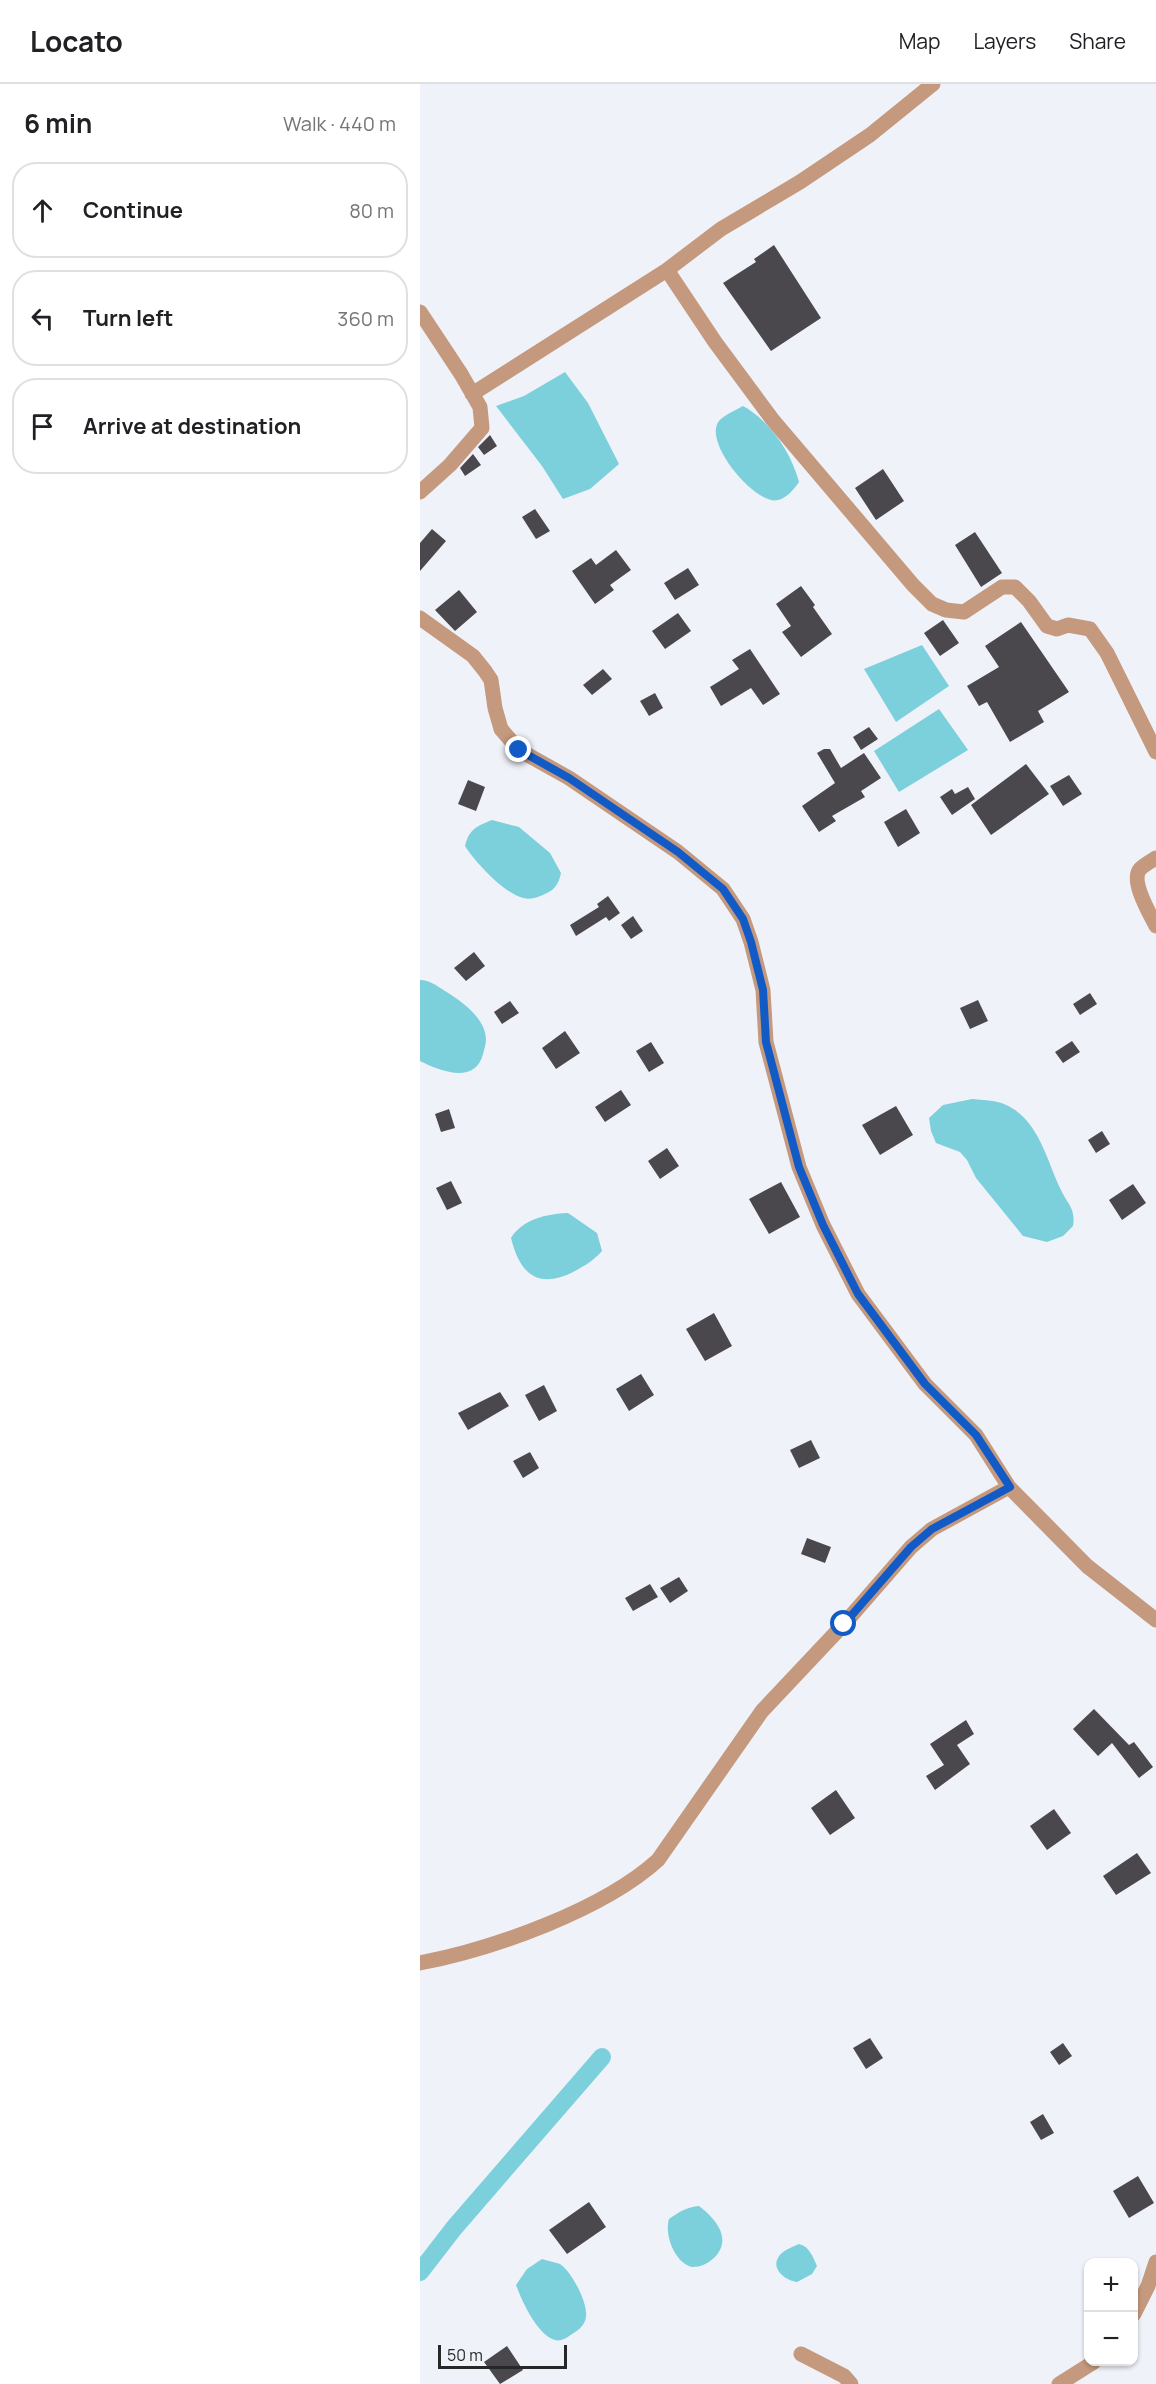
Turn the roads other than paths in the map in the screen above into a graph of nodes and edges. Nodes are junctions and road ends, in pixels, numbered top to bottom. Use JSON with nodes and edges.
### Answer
{"nodes":[{"id":1,"x":933,"y":84,"type":"edge"},
{"id":2,"x":667,"y":270,"type":"junction"},
{"id":3,"x":420,"y":312,"type":"edge"},
{"id":4,"x":472,"y":394,"type":"junction"},
{"id":5,"x":420,"y":492,"type":"edge"},
{"id":6,"x":420,"y":618,"type":"edge"},
{"id":7,"x":1156,"y":752,"type":"edge"},
{"id":8,"x":1156,"y":858,"type":"edge"},
{"id":9,"x":1156,"y":926,"type":"edge"},
{"id":10,"x":1010,"y":1487,"type":"junction"},
{"id":11,"x":1156,"y":1620,"type":"edge"},
{"id":12,"x":420,"y":1963,"type":"edge"},
{"id":13,"x":1156,"y":2262,"type":"edge"},
{"id":14,"x":1135,"y":2312,"type":"edge"},
{"id":15,"x":801,"y":2355,"type":"dead end"},
{"id":16,"x":1086,"y":2366,"type":"edge"},
{"id":17,"x":852,"y":2384,"type":"edge"},
{"id":18,"x":1059,"y":2384,"type":"edge"}],
"edges":[{"from":1,"to":2,"type":"street"},
{"from":2,"to":4,"type":"street"},
{"from":2,"to":7,"type":"street"},
{"from":3,"to":4,"type":"street"},
{"from":4,"to":5,"type":"street"},
{"from":6,"to":10,"type":"street"},
{"from":8,"to":9,"type":"street"},
{"from":10,"to":11,"type":"street"},
{"from":10,"to":12,"type":"street"},
{"from":13,"to":14,"type":"street"},
{"from":15,"to":17,"type":"street"},
{"from":16,"to":18,"type":"street"}]}
